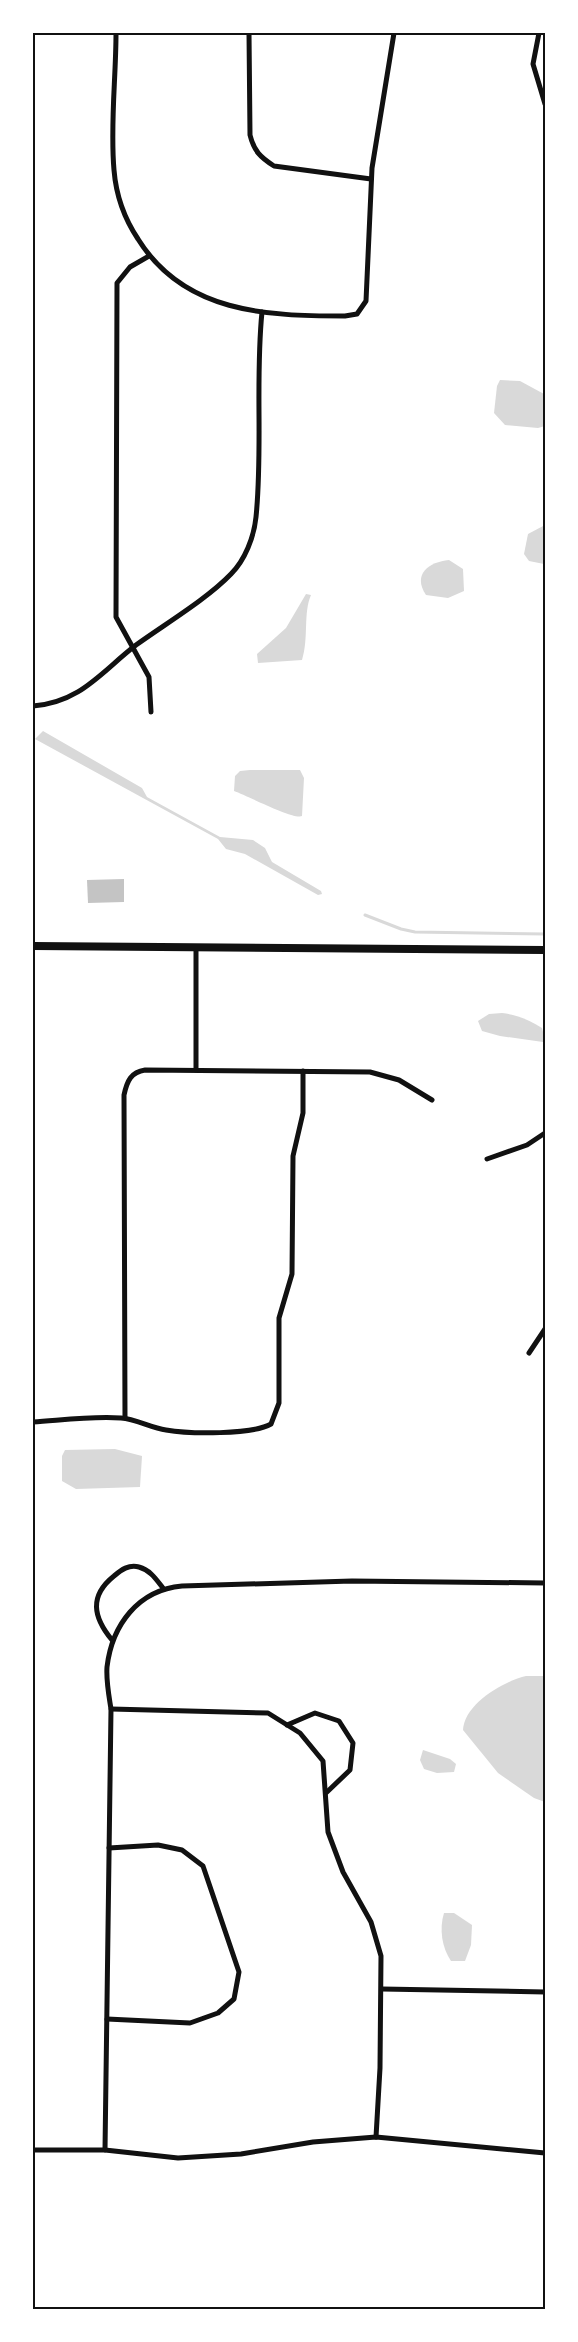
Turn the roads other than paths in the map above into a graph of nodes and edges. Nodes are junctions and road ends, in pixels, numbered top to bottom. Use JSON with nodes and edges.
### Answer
{"nodes":[{"id":1,"x":116,"y":33,"type":"edge"},
{"id":2,"x":249,"y":33,"type":"edge"},
{"id":3,"x":394,"y":33,"type":"edge"},
{"id":4,"x":539,"y":33,"type":"edge"},
{"id":5,"x":545,"y":104,"type":"edge"},
{"id":6,"x":371,"y":179,"type":"junction"},
{"id":7,"x":149,"y":256,"type":"junction"},
{"id":8,"x":262,"y":312,"type":"junction"},
{"id":9,"x":132,"y":648,"type":"junction"},
{"id":10,"x":33,"y":706,"type":"edge"},
{"id":11,"x":151,"y":712,"type":"dead end"},
{"id":12,"x":33,"y":946,"type":"edge"},
{"id":13,"x":196,"y":947,"type":"junction"},
{"id":14,"x":545,"y":950,"type":"edge"},
{"id":15,"x":196,"y":1070,"type":"junction"},
{"id":16,"x":303,"y":1071,"type":"junction"},
{"id":17,"x":432,"y":1100,"type":"dead end"},
{"id":18,"x":545,"y":1133,"type":"edge"},
{"id":19,"x":487,"y":1159,"type":"dead end"},
{"id":20,"x":545,"y":1329,"type":"edge"},
{"id":21,"x":529,"y":1353,"type":"dead end"},
{"id":22,"x":125,"y":1418,"type":"junction"},
{"id":23,"x":33,"y":1422,"type":"edge"},
{"id":24,"x":545,"y":1583,"type":"edge"},
{"id":25,"x":163,"y":1588,"type":"junction"},
{"id":26,"x":112,"y":1640,"type":"junction"},
{"id":27,"x":111,"y":1709,"type":"junction"},
{"id":28,"x":287,"y":1725,"type":"junction"},
{"id":29,"x":327,"y":1792,"type":"junction"},
{"id":30,"x":109,"y":1848,"type":"junction"},
{"id":31,"x":382,"y":1989,"type":"junction"},
{"id":32,"x":545,"y":1992,"type":"edge"},
{"id":33,"x":107,"y":2019,"type":"junction"},
{"id":34,"x":375,"y":2137,"type":"junction"},
{"id":35,"x":33,"y":2150,"type":"edge"},
{"id":36,"x":105,"y":2150,"type":"junction"},
{"id":37,"x":545,"y":2153,"type":"edge"}],
"edges":[{"from":1,"to":7,"type":"street"},
{"from":2,"to":6,"type":"street"},
{"from":3,"to":6,"type":"street"},
{"from":4,"to":5,"type":"street"},
{"from":6,"to":8,"type":"street"},
{"from":7,"to":8,"type":"street"},
{"from":7,"to":9,"type":"street"},
{"from":8,"to":9,"type":"street"},
{"from":9,"to":10,"type":"street"},
{"from":9,"to":11,"type":"street"},
{"from":12,"to":13,"type":"main road"},
{"from":13,"to":14,"type":"main road"},
{"from":13,"to":15,"type":"street"},
{"from":15,"to":16,"type":"street"},
{"from":15,"to":22,"type":"street"},
{"from":16,"to":17,"type":"street"},
{"from":16,"to":22,"type":"street"},
{"from":18,"to":19,"type":"street"},
{"from":20,"to":21,"type":"street"},
{"from":22,"to":23,"type":"street"},
{"from":24,"to":25,"type":"street"},
{"from":25,"to":26,"type":"street"},
{"from":25,"to":26,"type":"street"},
{"from":26,"to":27,"type":"street"},
{"from":27,"to":28,"type":"street"},
{"from":27,"to":30,"type":"street"},
{"from":28,"to":29,"type":"street"},
{"from":28,"to":29,"type":"street"},
{"from":29,"to":31,"type":"street"},
{"from":30,"to":33,"type":"street"},
{"from":30,"to":33,"type":"street"},
{"from":31,"to":32,"type":"street"},
{"from":31,"to":34,"type":"street"},
{"from":33,"to":36,"type":"street"},
{"from":34,"to":36,"type":"street"},
{"from":34,"to":37,"type":"street"},
{"from":35,"to":36,"type":"street"}]}
